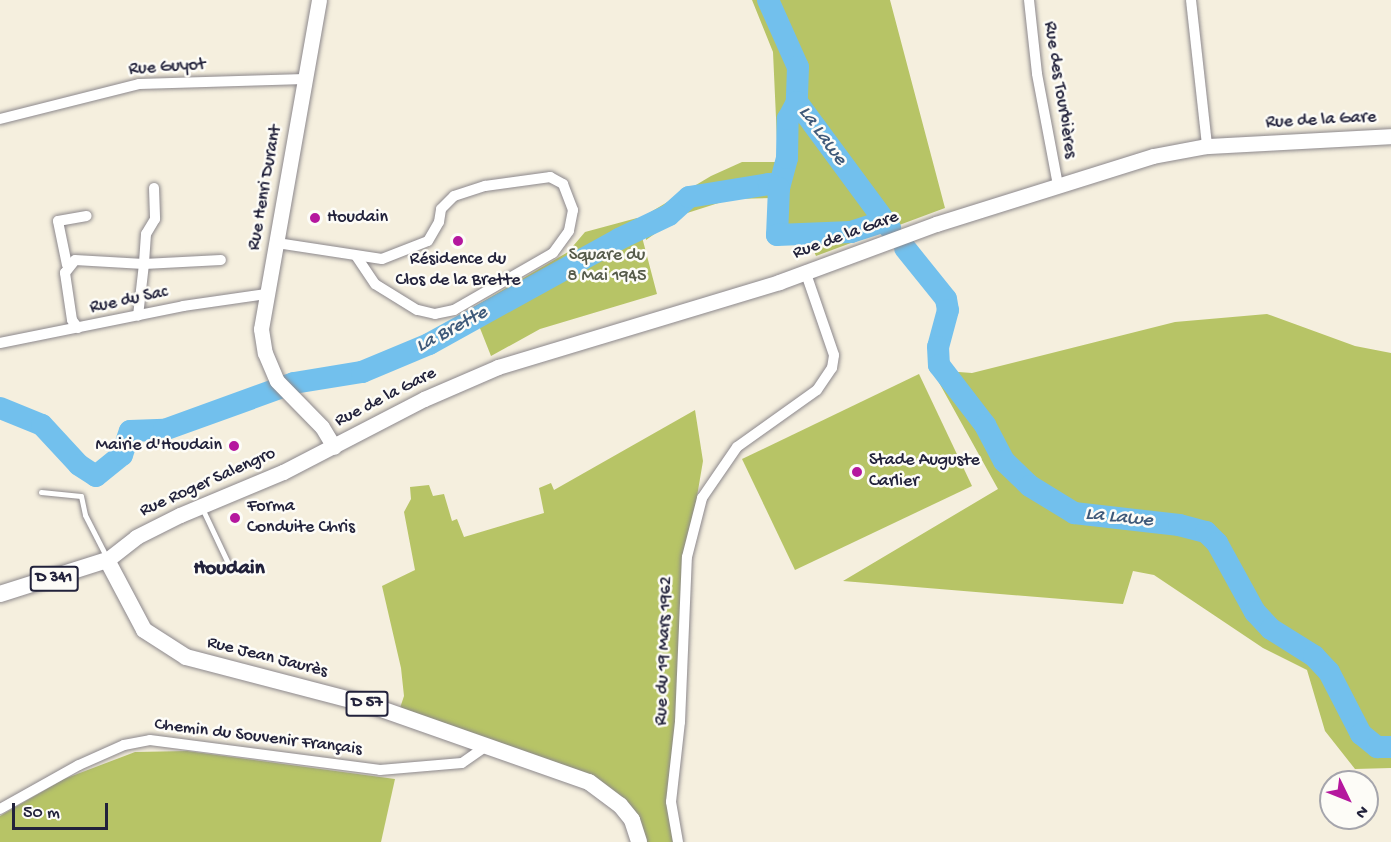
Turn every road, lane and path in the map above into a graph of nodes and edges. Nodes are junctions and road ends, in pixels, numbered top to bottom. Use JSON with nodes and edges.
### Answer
{"nodes":[{"id":1,"x":319,"y":0,"type":"edge"},
{"id":2,"x":1029,"y":0,"type":"edge"},
{"id":3,"x":1191,"y":0,"type":"edge"},
{"id":4,"x":304,"y":79,"type":"junction"},
{"id":5,"x":0,"y":119,"type":"edge"},
{"id":6,"x":1391,"y":136,"type":"edge"},
{"id":7,"x":1207,"y":146,"type":"junction"},
{"id":8,"x":1058,"y":185,"type":"junction"},
{"id":9,"x":154,"y":188,"type":"dead end"},
{"id":10,"x":87,"y":216,"type":"dead end"},
{"id":11,"x":277,"y":243,"type":"junction"},
{"id":12,"x":356,"y":256,"type":"junction"},
{"id":13,"x":221,"y":260,"type":"dead end"},
{"id":14,"x":144,"y":264,"type":"junction"},
{"id":15,"x":68,"y":265,"type":"junction"},
{"id":16,"x":806,"y":271,"type":"junction"},
{"id":17,"x":266,"y":294,"type":"junction"},
{"id":18,"x":138,"y":316,"type":"junction"},
{"id":19,"x":78,"y":328,"type":"junction"},
{"id":20,"x":0,"y":343,"type":"edge"},
{"id":21,"x":334,"y":447,"type":"junction"},
{"id":22,"x":41,"y":492,"type":"dead end"},
{"id":23,"x":201,"y":507,"type":"junction"},
{"id":24,"x":107,"y":560,"type":"junction"},
{"id":25,"x":227,"y":561,"type":"dead end"},
{"id":26,"x":0,"y":594,"type":"edge"},
{"id":27,"x":486,"y":746,"type":"junction"},
{"id":28,"x":0,"y":809,"type":"edge"},
{"id":29,"x":639,"y":842,"type":"edge"},
{"id":30,"x":678,"y":842,"type":"edge"}],
"edges":[{"from":1,"to":4,"type":"main road","name":"Rue Henri Durant"},
{"from":2,"to":8,"type":"street","name":"Rue des Tourbières"},
{"from":3,"to":7,"type":"street"},
{"from":4,"to":5,"type":"street","name":"Rue Guyot"},
{"from":4,"to":11,"type":"main road","name":"Rue Henri Durant"},
{"from":6,"to":7,"type":"main road","name":"Rue de la Gare","number":"D 341"},
{"from":7,"to":8,"type":"main road","name":"Rue de la Gare","number":"D 341"},
{"from":8,"to":16,"type":"main road","name":"Rue de la Gare","number":"D 341"},
{"from":9,"to":14,"type":"street"},
{"from":10,"to":15,"type":"street"},
{"from":11,"to":12,"type":"street"},
{"from":11,"to":17,"type":"main road","name":"Rue Henri Durant"},
{"from":12,"to":12,"type":"street"},
{"from":13,"to":14,"type":"street"},
{"from":14,"to":15,"type":"street"},
{"from":14,"to":18,"type":"street"},
{"from":15,"to":19,"type":"street"},
{"from":16,"to":21,"type":"main road","name":"Rue de la Gare","number":"D 341"},
{"from":16,"to":30,"type":"street","name":"Rue du 19 Mars 1962"},
{"from":17,"to":18,"type":"street","name":"Rue du Sac"},
{"from":17,"to":21,"type":"main road","name":"Rue Henri Durant"},
{"from":18,"to":19,"type":"street","name":"Rue du Sac"},
{"from":19,"to":20,"type":"street","name":"Rue du Sac"},
{"from":21,"to":23,"type":"main road","name":"Rue Roger Salengro","number":"D 341"},
{"from":22,"to":24,"type":"lane"},
{"from":23,"to":24,"type":"main road","name":"Rue Roger Salengro","number":"D 341"},
{"from":23,"to":25,"type":"lane"},
{"from":24,"to":26,"type":"main road","name":"Rue Roger Salengro","number":"D 341"},
{"from":24,"to":27,"type":"main road","name":"Rue Jean Jaurès","number":"D 57"},
{"from":27,"to":28,"type":"street","name":"Chemin du Souvenir Français"},
{"from":27,"to":29,"type":"main road","name":"Rue Jean Jaurès","number":"D 57"}]}
